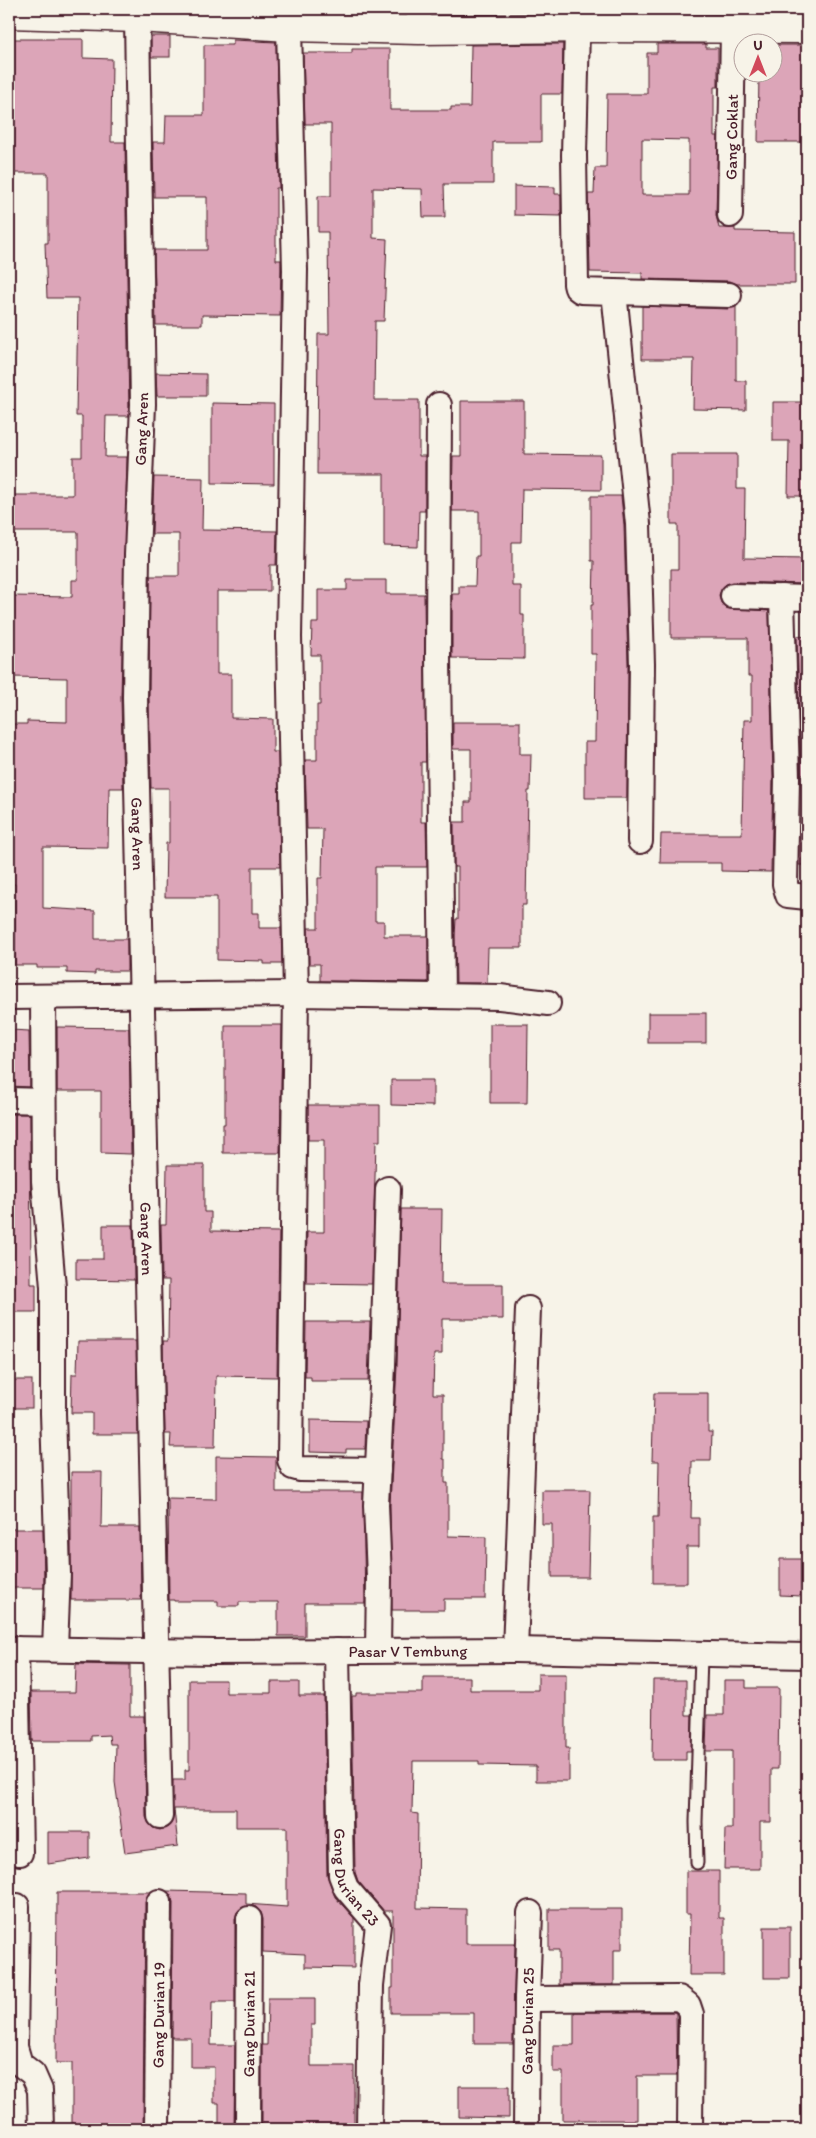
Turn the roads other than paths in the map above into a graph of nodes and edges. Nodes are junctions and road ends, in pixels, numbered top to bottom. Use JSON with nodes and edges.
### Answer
{"nodes":[{"id":1,"x":87,"y":13,"type":"edge"},
{"id":2,"x":9,"y":14,"type":"edge"},
{"id":3,"x":251,"y":16,"type":"edge"},
{"id":4,"x":137,"y":18,"type":"junction"},
{"id":5,"x":420,"y":20,"type":"edge"},
{"id":6,"x":588,"y":22,"type":"edge"},
{"id":7,"x":791,"y":22,"type":"edge"},
{"id":8,"x":289,"y":27,"type":"junction"},
{"id":9,"x":733,"y":29,"type":"junction"},
{"id":10,"x":730,"y":215,"type":"dead end"},
{"id":11,"x":614,"y":292,"type":"junction"},
{"id":12,"x":729,"y":295,"type":"dead end"},
{"id":13,"x":439,"y":405,"type":"dead end"},
{"id":14,"x":733,"y":596,"type":"dead end"},
{"id":15,"x":782,"y":597,"type":"junction"},
{"id":16,"x":807,"y":598,"type":"edge"},
{"id":17,"x":640,"y":841,"type":"dead end"},
{"id":18,"x":807,"y":897,"type":"edge"},
{"id":19,"x":296,"y":994,"type":"junction"},
{"id":20,"x":42,"y":996,"type":"junction"},
{"id":21,"x":143,"y":996,"type":"junction"},
{"id":22,"x":442,"y":996,"type":"junction"},
{"id":23,"x":9,"y":997,"type":"edge"},
{"id":24,"x":548,"y":1003,"type":"dead end"},
{"id":25,"x":9,"y":1100,"type":"edge"},
{"id":26,"x":43,"y":1101,"type":"junction"},
{"id":27,"x":388,"y":1189,"type":"dead end"},
{"id":28,"x":528,"y":1309,"type":"dead end"},
{"id":29,"x":378,"y":1470,"type":"junction"},
{"id":30,"x":55,"y":1648,"type":"junction"},
{"id":31,"x":12,"y":1649,"type":"edge"},
{"id":32,"x":156,"y":1650,"type":"junction"},
{"id":33,"x":378,"y":1650,"type":"junction"},
{"id":34,"x":515,"y":1650,"type":"junction"},
{"id":35,"x":337,"y":1651,"type":"junction"},
{"id":36,"x":701,"y":1655,"type":"junction"},
{"id":37,"x":807,"y":1656,"type":"edge"},
{"id":38,"x":160,"y":1816,"type":"dead end"},
{"id":39,"x":20,"y":1853,"type":"dead end"},
{"id":40,"x":696,"y":1863,"type":"dead end"},
{"id":41,"x":159,"y":1902,"type":"dead end"},
{"id":42,"x":17,"y":1906,"type":"dead end"},
{"id":43,"x":530,"y":1913,"type":"dead end"},
{"id":44,"x":249,"y":1919,"type":"dead end"},
{"id":45,"x":527,"y":1999,"type":"junction"},
{"id":46,"x":41,"y":2129,"type":"edge"},
{"id":47,"x":156,"y":2129,"type":"edge"},
{"id":48,"x":248,"y":2129,"type":"edge"},
{"id":49,"x":369,"y":2129,"type":"edge"},
{"id":50,"x":526,"y":2129,"type":"edge"},
{"id":51,"x":690,"y":2129,"type":"edge"}],
"edges":[{"from":1,"to":2,"type":"street"},
{"from":1,"to":4,"type":"street"},
{"from":3,"to":4,"type":"street"},
{"from":3,"to":8,"type":"street"},
{"from":4,"to":21,"type":"street","name":"Gang Aren"},
{"from":5,"to":6,"type":"street"},
{"from":5,"to":8,"type":"street"},
{"from":6,"to":9,"type":"street"},
{"from":6,"to":11,"type":"street"},
{"from":7,"to":9,"type":"street"},
{"from":8,"to":19,"type":"street"},
{"from":9,"to":10,"type":"street","name":"Gang Coklat"},
{"from":11,"to":12,"type":"street"},
{"from":11,"to":17,"type":"street"},
{"from":13,"to":22,"type":"street"},
{"from":14,"to":15,"type":"street"},
{"from":15,"to":16,"type":"street"},
{"from":15,"to":18,"type":"street"},
{"from":19,"to":21,"type":"street"},
{"from":19,"to":22,"type":"street"},
{"from":19,"to":29,"type":"street"},
{"from":20,"to":21,"type":"street"},
{"from":20,"to":23,"type":"street"},
{"from":20,"to":26,"type":"street"},
{"from":21,"to":32,"type":"street","name":"Gang Aren"},
{"from":22,"to":24,"type":"street"},
{"from":25,"to":26,"type":"street"},
{"from":26,"to":30,"type":"street"},
{"from":27,"to":29,"type":"street"},
{"from":28,"to":34,"type":"street"},
{"from":29,"to":33,"type":"street"},
{"from":30,"to":31,"type":"street","name":"Pasar V Tembung"},
{"from":30,"to":32,"type":"street","name":"Pasar V Tembung"},
{"from":31,"to":39,"type":"street"},
{"from":32,"to":35,"type":"street","name":"Pasar V Tembung"},
{"from":32,"to":38,"type":"street","name":"Gang Aren"},
{"from":33,"to":34,"type":"street","name":"Pasar V Tembung"},
{"from":33,"to":35,"type":"street","name":"Pasar V Tembung"},
{"from":34,"to":36,"type":"street","name":"Pasar V Tembung"},
{"from":35,"to":49,"type":"street","name":"Gang Durian 23"},
{"from":36,"to":37,"type":"street","name":"Pasar V Tembung"},
{"from":36,"to":40,"type":"lane"},
{"from":41,"to":47,"type":"street","name":"Gang Durian 19"},
{"from":42,"to":46,"type":"street"},
{"from":43,"to":45,"type":"street","name":"Gang Durian 25"},
{"from":44,"to":48,"type":"street","name":"Gang Durian 21"},
{"from":45,"to":50,"type":"street","name":"Gang Durian 25"},
{"from":45,"to":51,"type":"street"}]}
